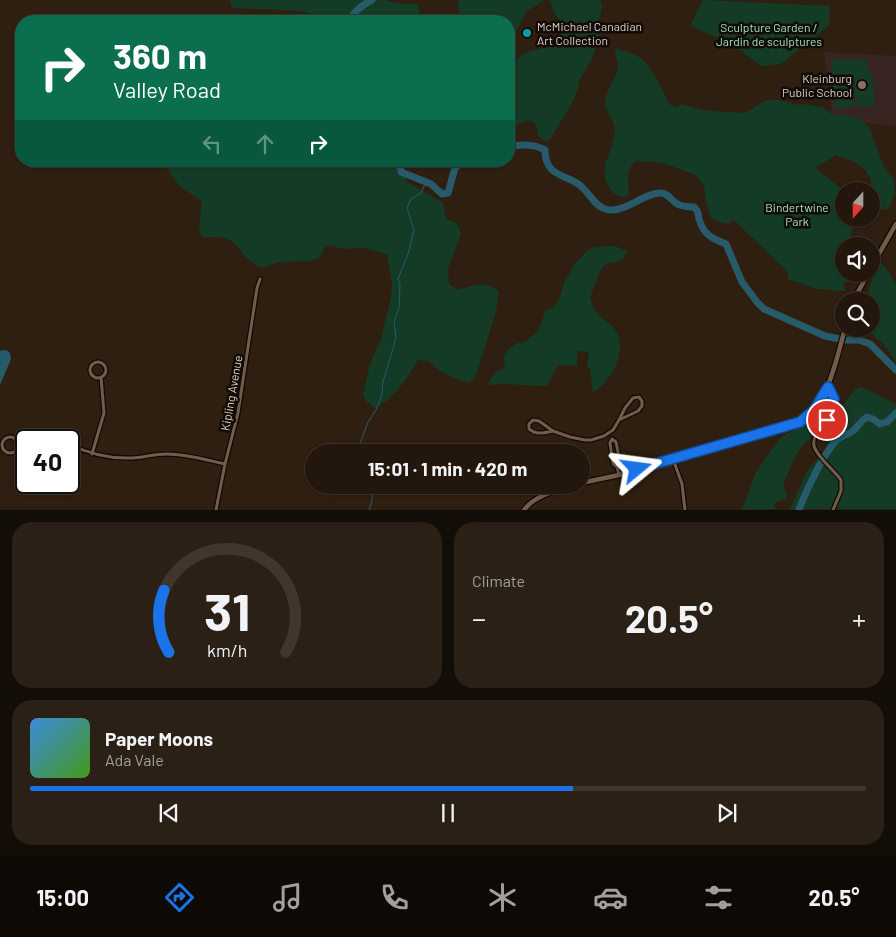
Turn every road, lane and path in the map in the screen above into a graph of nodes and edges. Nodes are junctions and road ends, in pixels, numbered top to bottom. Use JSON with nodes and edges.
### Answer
{"nodes":[{"id":1,"x":896,"y":224,"type":"edge"},
{"id":2,"x":880,"y":252,"type":"edge"},
{"id":3,"x":260,"y":279,"type":"dead end"},
{"id":4,"x":843,"y":337,"type":"edge"},
{"id":5,"x":100,"y":378,"type":"junction"},
{"id":6,"x":828,"y":387,"type":"junction"},
{"id":7,"x":619,"y":420,"type":"junction"},
{"id":8,"x":553,"y":431,"type":"junction"},
{"id":9,"x":608,"y":433,"type":"junction"},
{"id":10,"x":15,"y":439,"type":"joint"},
{"id":11,"x":612,"y":439,"type":"junction"},
{"id":12,"x":80,"y":449,"type":"edge"},
{"id":13,"x":92,"y":454,"type":"junction"},
{"id":14,"x":673,"y":459,"type":"junction"},
{"id":15,"x":225,"y":464,"type":"junction"},
{"id":16,"x":617,"y":467,"type":"junction"},
{"id":17,"x":620,"y":474,"type":"junction"},
{"id":18,"x":590,"y":481,"type":"edge"},
{"id":19,"x":546,"y":494,"type":"edge"},
{"id":20,"x":216,"y":510,"type":"edge"},
{"id":21,"x":524,"y":510,"type":"edge"},
{"id":22,"x":685,"y":510,"type":"edge"},
{"id":23,"x":833,"y":510,"type":"edge"}],
"edges":[{"from":1,"to":2,"type":"street"},
{"from":3,"to":15,"type":"street","name":"Kipling Avenue"},
{"from":4,"to":6,"type":"street"},
{"from":5,"to":5,"type":"street"},
{"from":5,"to":13,"type":"street"},
{"from":6,"to":14,"type":"street"},
{"from":6,"to":23,"type":"street"},
{"from":7,"to":7,"type":"street"},
{"from":7,"to":9,"type":"street"},
{"from":8,"to":8,"type":"street"},
{"from":8,"to":9,"type":"street"},
{"from":9,"to":11,"type":"street"},
{"from":10,"to":10,"type":"street"},
{"from":11,"to":16,"type":"street"},
{"from":11,"to":16,"type":"street"},
{"from":12,"to":13,"type":"street"},
{"from":13,"to":15,"type":"street"},
{"from":14,"to":17,"type":"street"},
{"from":14,"to":22,"type":"street"},
{"from":15,"to":20,"type":"street","name":"Kipling Avenue"},
{"from":16,"to":17,"type":"street"},
{"from":17,"to":18,"type":"street"},
{"from":19,"to":21,"type":"street"}]}
